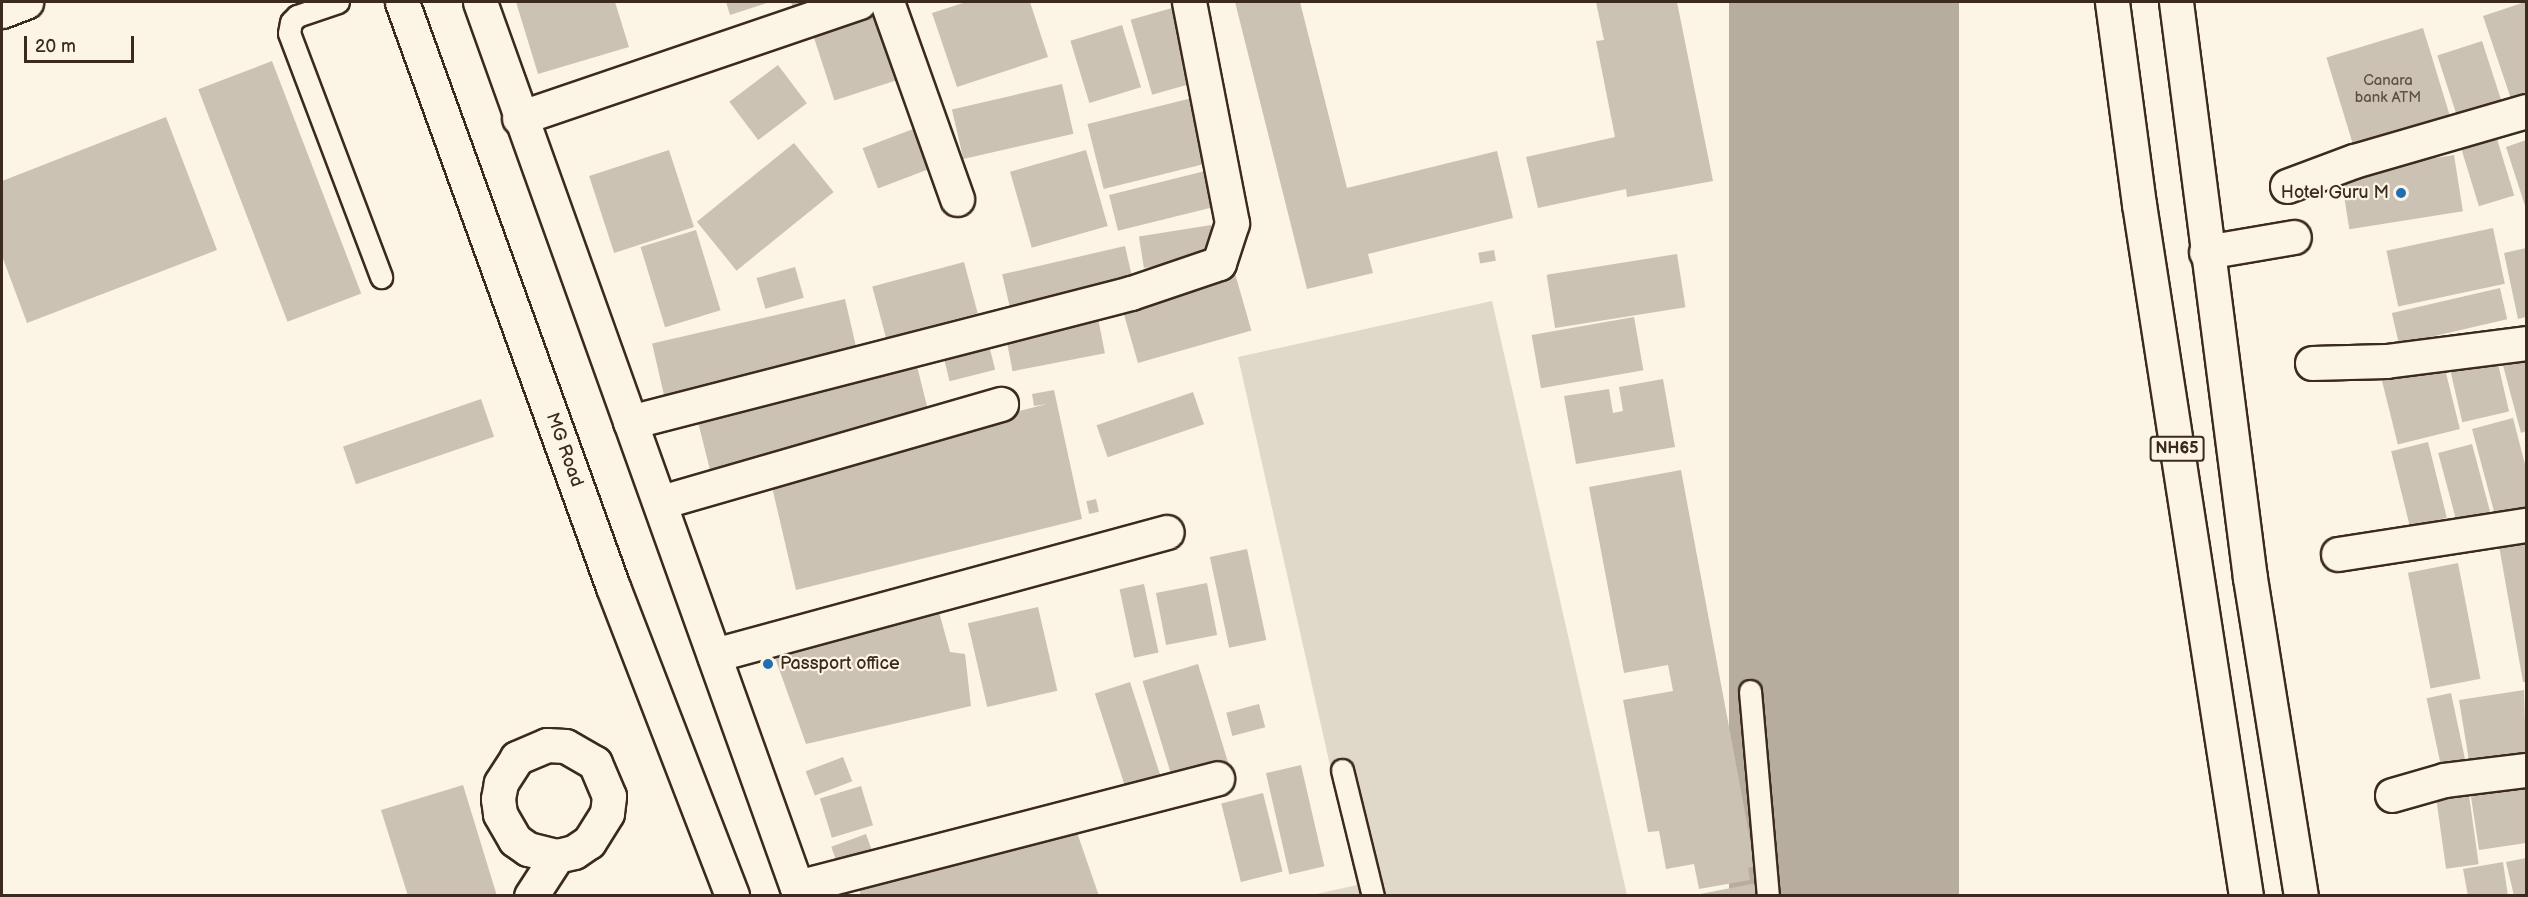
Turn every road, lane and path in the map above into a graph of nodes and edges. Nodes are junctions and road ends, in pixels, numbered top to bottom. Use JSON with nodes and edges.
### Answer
{"nodes":[{"id":1,"x":26,"y":2,"type":"edge"},
{"id":2,"x":338,"y":2,"type":"edge"},
{"id":3,"x":402,"y":2,"type":"edge"},
{"id":4,"x":480,"y":2,"type":"edge"},
{"id":5,"x":859,"y":2,"type":"edge"},
{"id":6,"x":887,"y":2,"type":"edge"},
{"id":7,"x":1189,"y":2,"type":"edge"},
{"id":8,"x":2112,"y":2,"type":"edge"},
{"id":9,"x":2176,"y":2,"type":"edge"},
{"id":10,"x":2,"y":11,"type":"edge"},
{"id":11,"x":2526,"y":111,"type":"edge"},
{"id":12,"x":519,"y":118,"type":"junction"},
{"id":13,"x":2287,"y":186,"type":"dead end"},
{"id":14,"x":957,"y":199,"type":"dead end"},
{"id":15,"x":2294,"y":237,"type":"dead end"},
{"id":16,"x":2206,"y":252,"type":"junction"},
{"id":17,"x":381,"y":277,"type":"dead end"},
{"id":18,"x":2526,"y":342,"type":"edge"},
{"id":19,"x":2312,"y":363,"type":"dead end"},
{"id":20,"x":1001,"y":404,"type":"dead end"},
{"id":21,"x":630,"y":422,"type":"junction"},
{"id":22,"x":661,"y":502,"type":"junction"},
{"id":23,"x":2526,"y":525,"type":"edge"},
{"id":24,"x":1167,"y":532,"type":"dead end"},
{"id":25,"x":2338,"y":554,"type":"dead end"},
{"id":26,"x":714,"y":655,"type":"junction"},
{"id":27,"x":1750,"y":691,"type":"dead end"},
{"id":28,"x":2526,"y":770,"type":"edge"},
{"id":29,"x":1342,"y":771,"type":"dead end"},
{"id":30,"x":1217,"y":778,"type":"dead end"},
{"id":31,"x":2392,"y":795,"type":"dead end"},
{"id":32,"x":555,"y":873,"type":"edge"},
{"id":33,"x":798,"y":891,"type":"edge"},
{"id":34,"x":531,"y":896,"type":"edge"},
{"id":35,"x":732,"y":896,"type":"edge"},
{"id":36,"x":1373,"y":896,"type":"edge"},
{"id":37,"x":1768,"y":896,"type":"edge"},
{"id":38,"x":2246,"y":896,"type":"edge"},
{"id":39,"x":2301,"y":896,"type":"edge"}],
"edges":[{"from":1,"to":10,"type":"main road"},
{"from":2,"to":17,"type":"lane"},
{"from":3,"to":35,"type":"main road","name":"MG Road"},
{"from":4,"to":12,"type":"main road"},
{"from":5,"to":12,"type":"main road"},
{"from":6,"to":14,"type":"main road"},
{"from":7,"to":21,"type":"main road"},
{"from":8,"to":38,"type":"main road","number":"NH65"},
{"from":9,"to":16,"type":"main road","number":"NH65"},
{"from":11,"to":13,"type":"main road"},
{"from":12,"to":21,"type":"main road"},
{"from":15,"to":16,"type":"main road"},
{"from":16,"to":39,"type":"main road","number":"NH65"},
{"from":18,"to":19,"type":"main road"},
{"from":20,"to":22,"type":"main road"},
{"from":21,"to":22,"type":"main road"},
{"from":22,"to":26,"type":"main road"},
{"from":23,"to":25,"type":"main road"},
{"from":24,"to":26,"type":"main road"},
{"from":26,"to":33,"type":"main road"},
{"from":27,"to":37,"type":"lane"},
{"from":28,"to":31,"type":"main road"},
{"from":29,"to":36,"type":"lane"},
{"from":30,"to":33,"type":"main road"},
{"from":32,"to":34,"type":"main road"}]}
